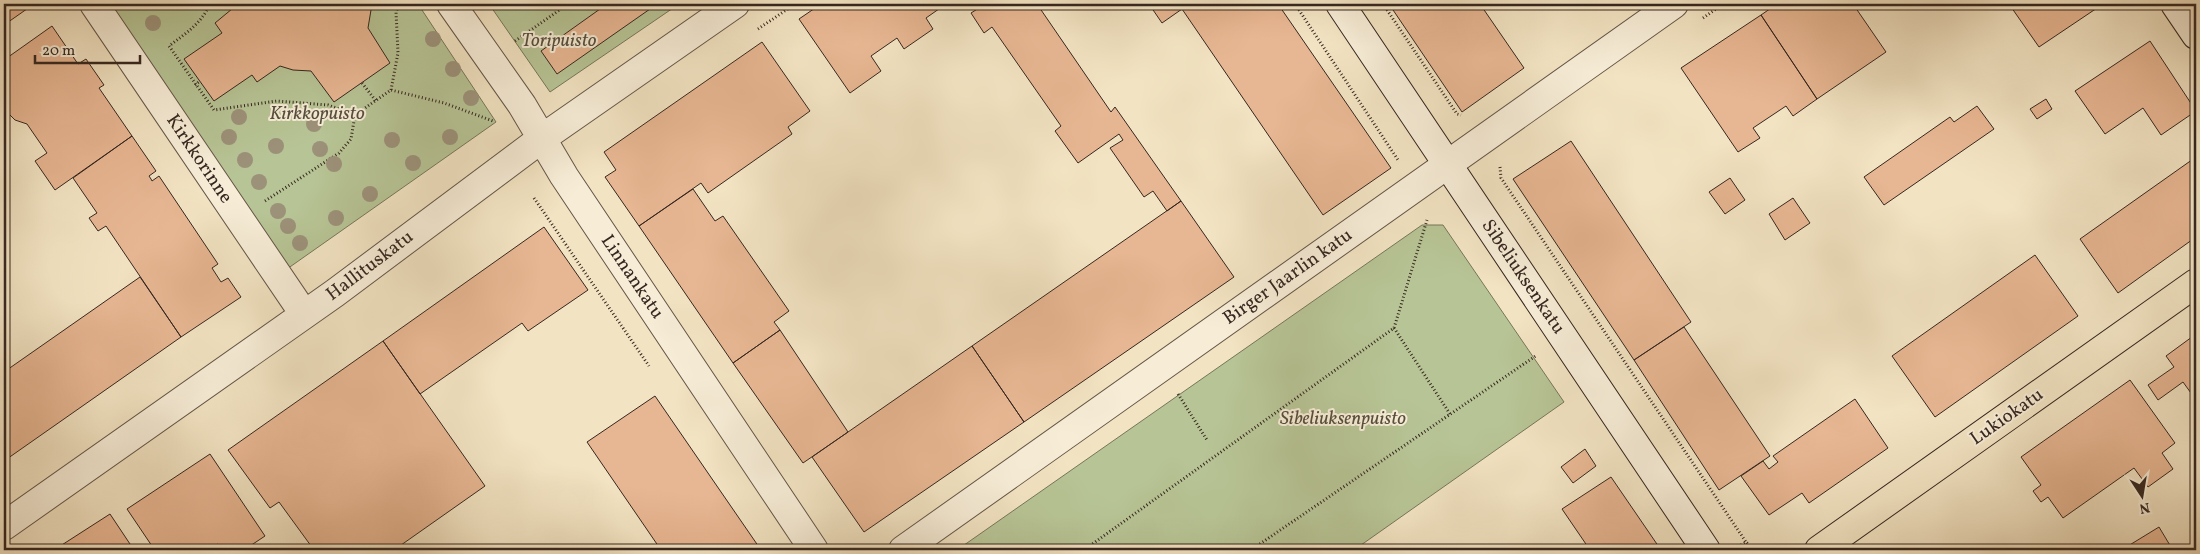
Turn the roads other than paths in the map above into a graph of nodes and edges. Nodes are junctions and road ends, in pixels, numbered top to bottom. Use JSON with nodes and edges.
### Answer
{"nodes":[{"id":1,"x":94,"y":4,"type":"edge"},
{"id":2,"x":452,"y":4,"type":"edge"},
{"id":3,"x":735,"y":4,"type":"edge"},
{"id":4,"x":1340,"y":4,"type":"edge"},
{"id":5,"x":1674,"y":4,"type":"edge"},
{"id":6,"x":2175,"y":4,"type":"edge"},
{"id":7,"x":2196,"y":36,"type":"edge"},
{"id":8,"x":541,"y":139,"type":"junction"},
{"id":9,"x":1447,"y":164,"type":"junction"},
{"id":10,"x":2196,"y":283,"type":"edge"},
{"id":11,"x":304,"y":314,"type":"junction"},
{"id":12,"x":4,"y":526,"type":"edge"},
{"id":13,"x":814,"y":550,"type":"edge"},
{"id":14,"x":903,"y":550,"type":"edge"},
{"id":15,"x":1706,"y":550,"type":"edge"},
{"id":16,"x":1818,"y":550,"type":"edge"}],
"edges":[{"from":1,"to":11,"type":"street","name":"Kirkkorinne"},
{"from":2,"to":8,"type":"street","name":"Linnankatu"},
{"from":3,"to":8,"type":"street","name":"Hallituskatu"},
{"from":4,"to":9,"type":"street","name":"Sibeliuksenkatu"},
{"from":5,"to":9,"type":"street","name":"Birger Jaarlin katu"},
{"from":6,"to":7,"type":"street"},
{"from":8,"to":11,"type":"street","name":"Hallituskatu"},
{"from":8,"to":13,"type":"street","name":"Linnankatu"},
{"from":9,"to":14,"type":"street","name":"Birger Jaarlin katu"},
{"from":9,"to":15,"type":"street","name":"Sibeliuksenkatu"},
{"from":10,"to":16,"type":"main road","name":"Lukiokatu"},
{"from":11,"to":12,"type":"street","name":"Hallituskatu"}]}
